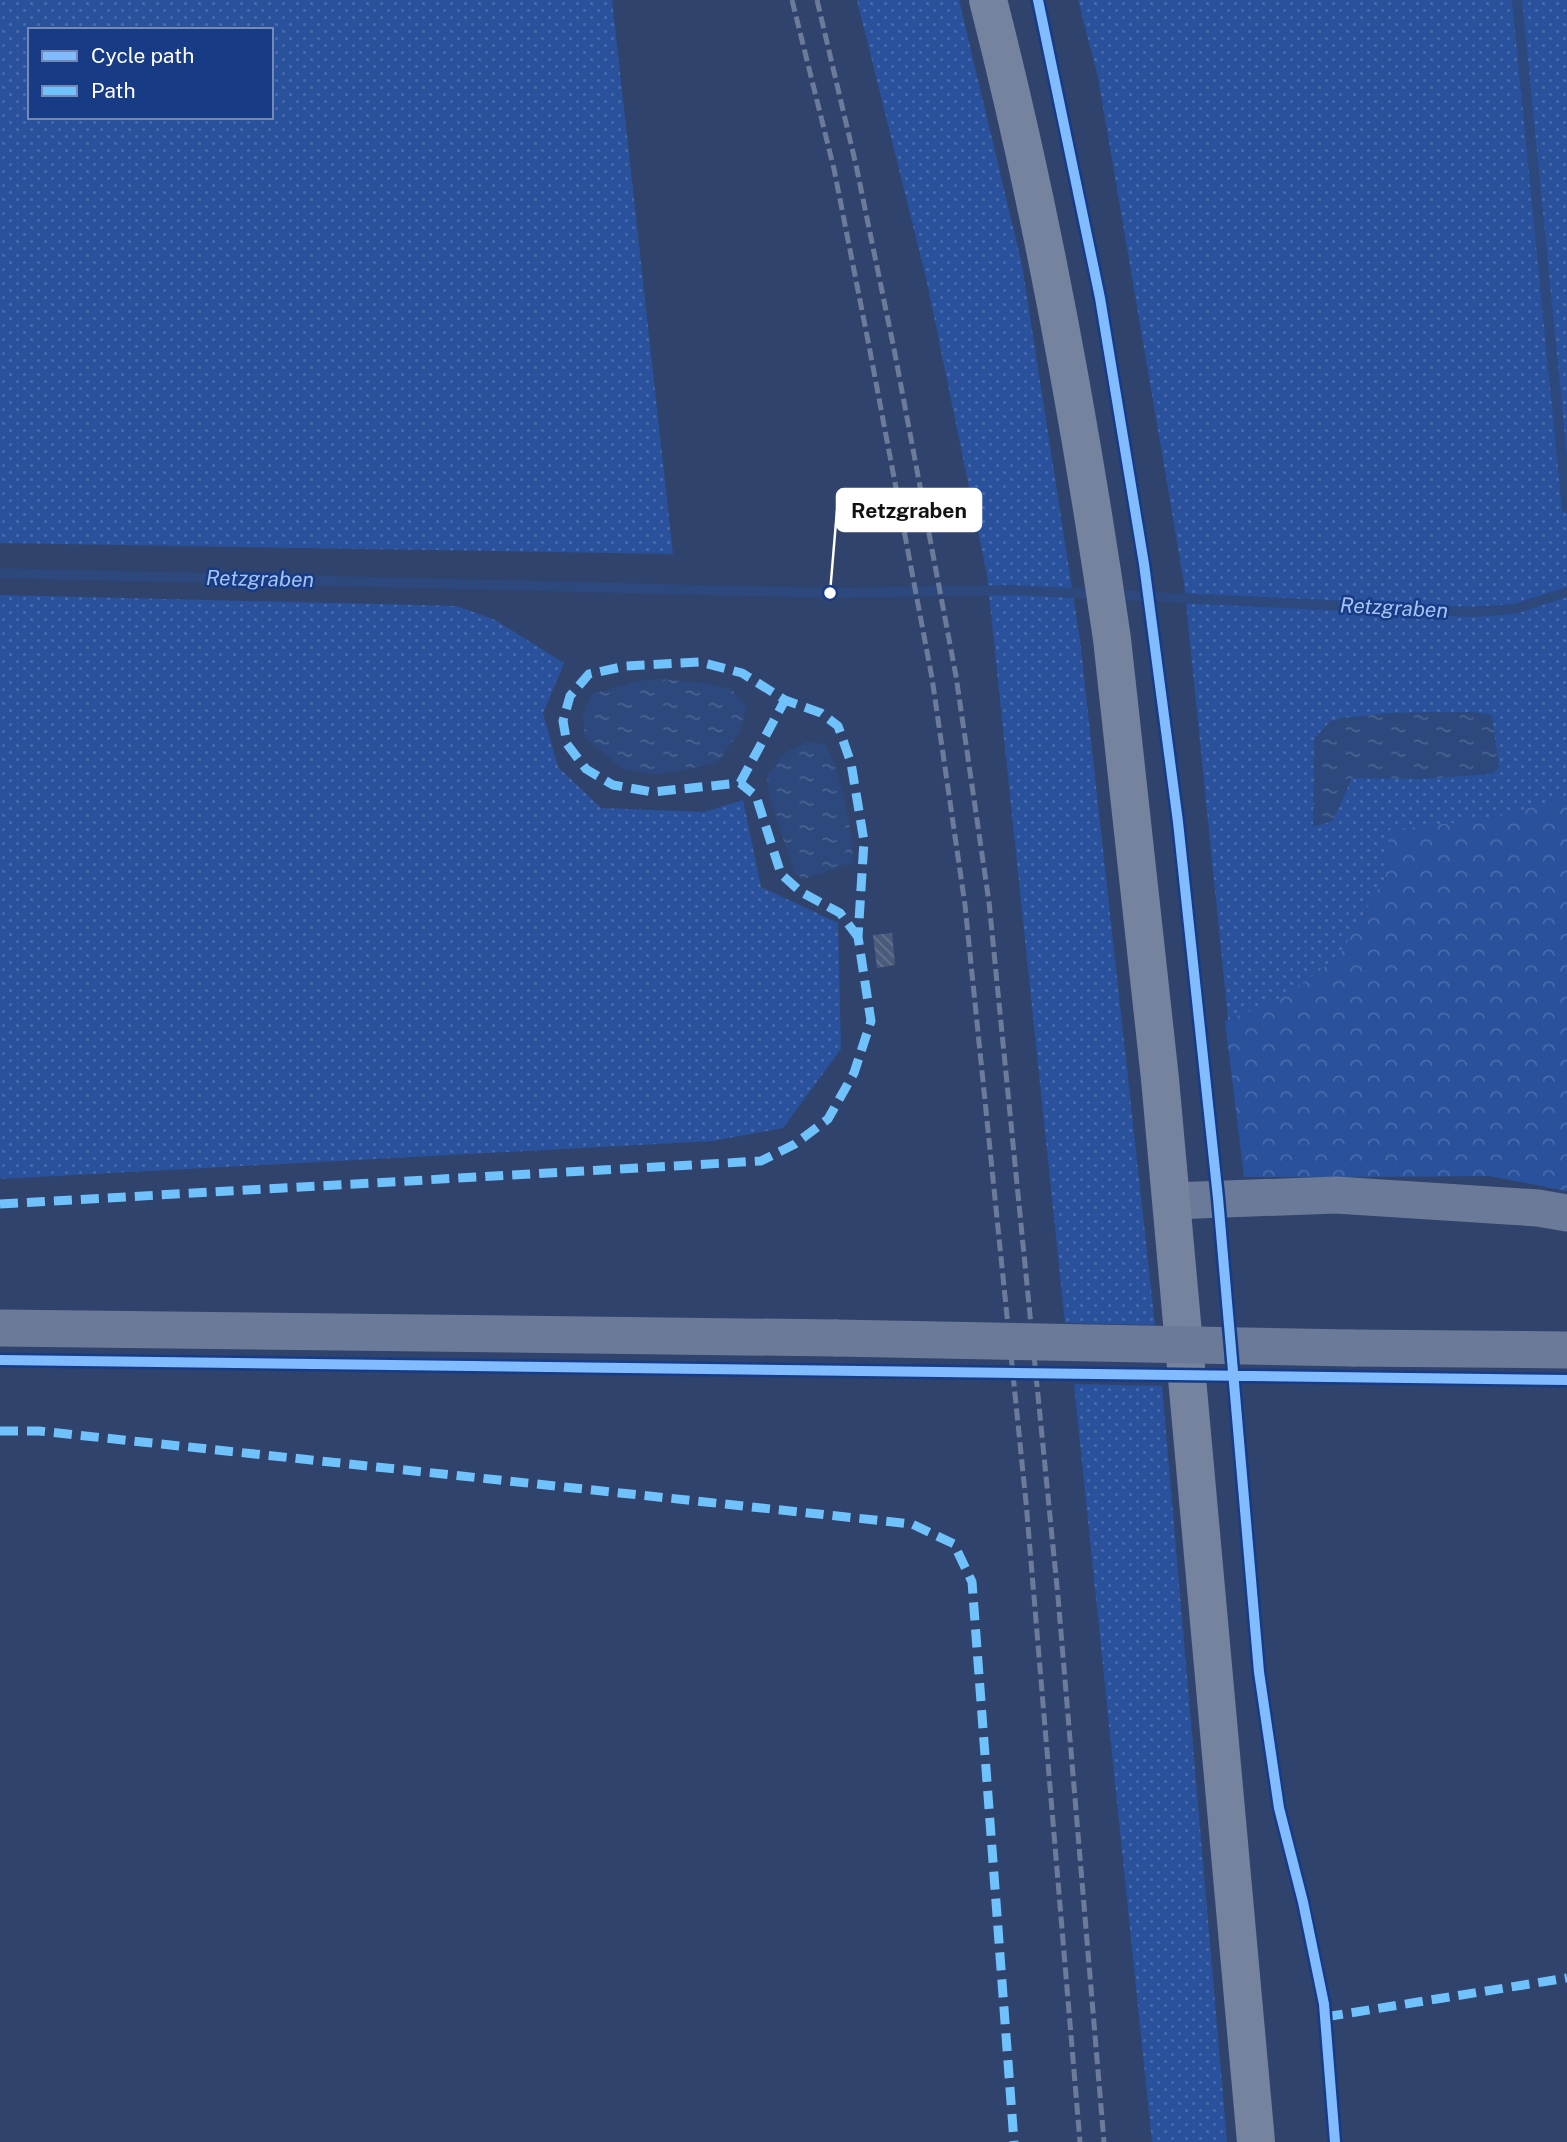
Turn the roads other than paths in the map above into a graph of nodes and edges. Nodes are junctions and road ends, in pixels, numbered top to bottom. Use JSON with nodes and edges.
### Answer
{"nodes":[{"id":1,"x":988,"y":0,"type":"edge"},
{"id":2,"x":1171,"y":1202,"type":"junction"},
{"id":3,"x":1567,"y":1213,"type":"edge"},
{"id":4,"x":0,"y":1328,"type":"edge"},
{"id":5,"x":1567,"y":1350,"type":"edge"},
{"id":6,"x":1256,"y":2142,"type":"edge"}],
"edges":[{"from":1,"to":2,"type":"main road"},
{"from":2,"to":3,"type":"street"},
{"from":2,"to":6,"type":"main road"},
{"from":4,"to":5,"type":"street","bridge":true}]}
